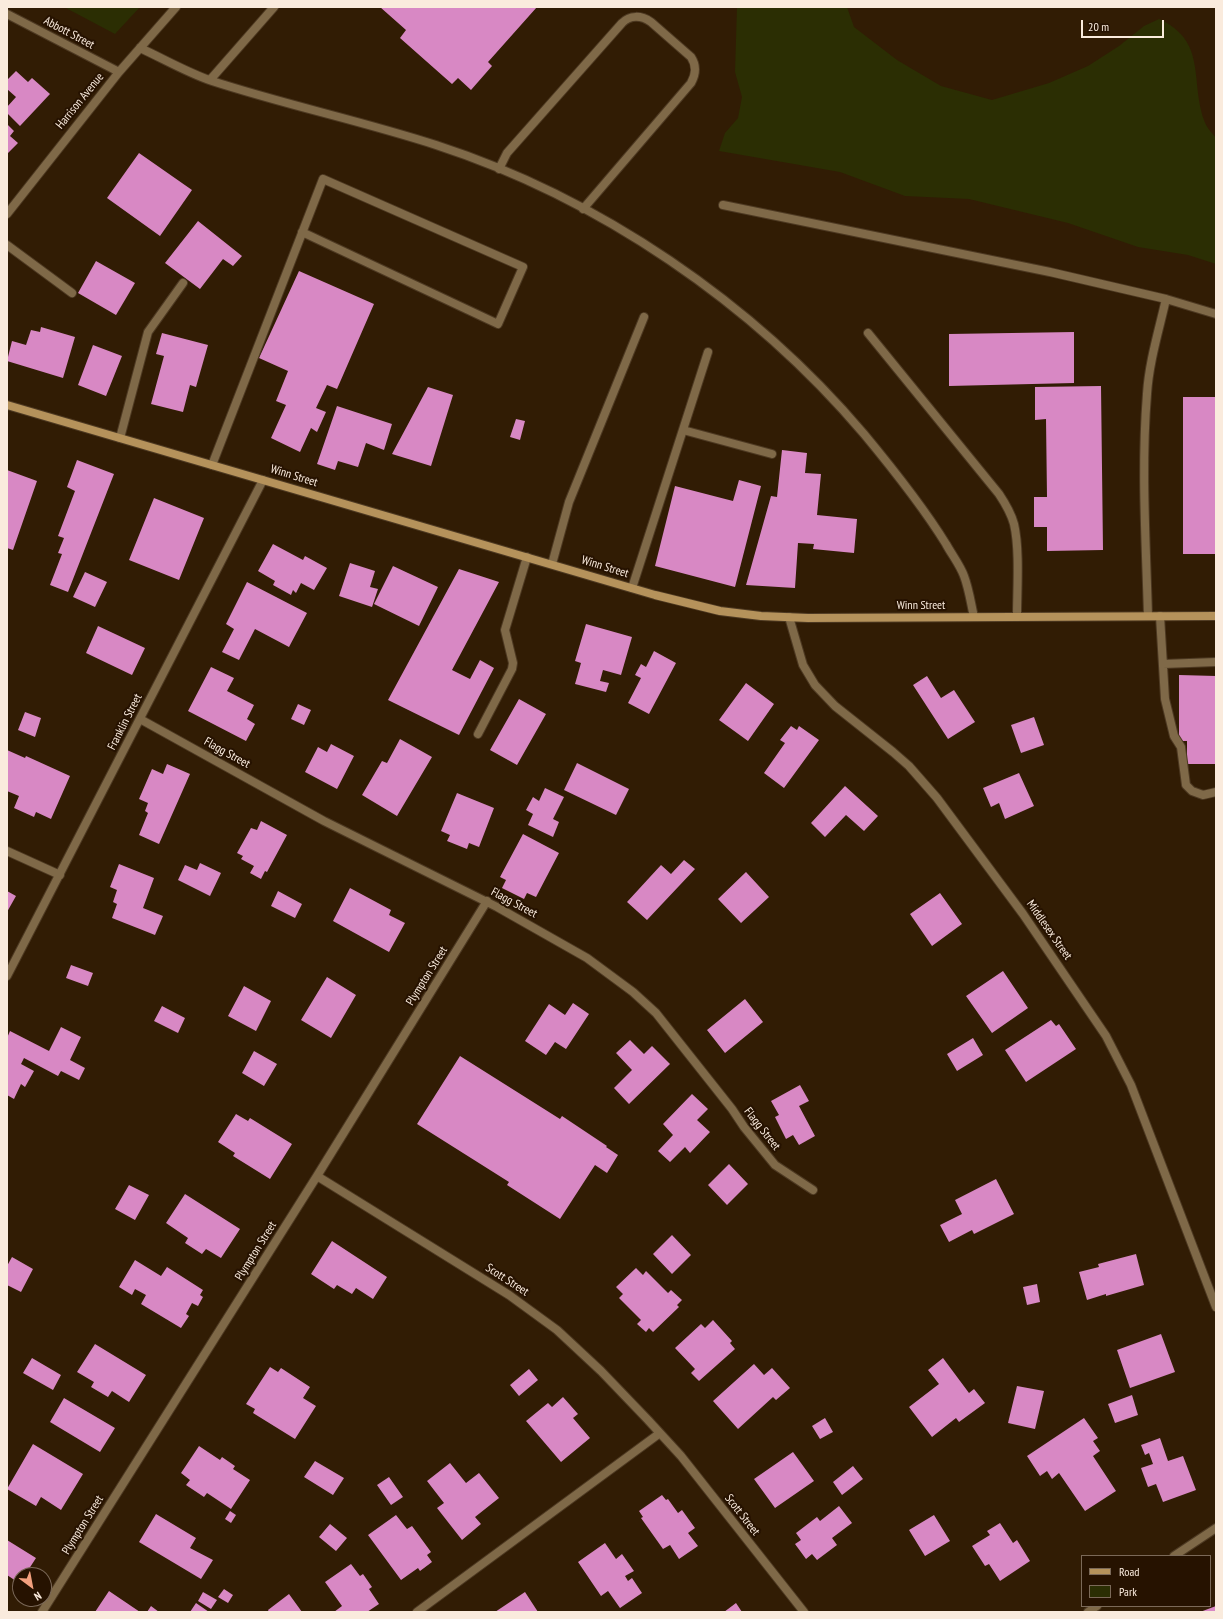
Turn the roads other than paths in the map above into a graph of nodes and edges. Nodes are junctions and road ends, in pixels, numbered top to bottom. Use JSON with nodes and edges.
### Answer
{"nodes":[{"id":1,"x":176,"y":7,"type":"edge"},
{"id":2,"x":274,"y":7,"type":"edge"},
{"id":3,"x":7,"y":14,"type":"edge"},
{"id":4,"x":140,"y":48,"type":"junction"},
{"id":5,"x":119,"y":72,"type":"junction"},
{"id":6,"x":210,"y":80,"type":"junction"},
{"id":7,"x":499,"y":169,"type":"junction"},
{"id":8,"x":723,"y":205,"type":"dead end"},
{"id":9,"x":583,"y":209,"type":"junction"},
{"id":10,"x":7,"y":214,"type":"edge"},
{"id":11,"x":302,"y":232,"type":"junction"},
{"id":12,"x":7,"y":245,"type":"edge"},
{"id":13,"x":183,"y":283,"type":"dead end"},
{"id":14,"x":72,"y":293,"type":"dead end"},
{"id":15,"x":1166,"y":299,"type":"junction"},
{"id":16,"x":1216,"y":314,"type":"edge"},
{"id":17,"x":644,"y":317,"type":"dead end"},
{"id":18,"x":868,"y":333,"type":"dead end"},
{"id":19,"x":708,"y":352,"type":"dead end"},
{"id":20,"x":7,"y":405,"type":"edge"},
{"id":21,"x":683,"y":430,"type":"junction"},
{"id":22,"x":120,"y":438,"type":"junction"},
{"id":23,"x":772,"y":454,"type":"dead end"},
{"id":24,"x":212,"y":465,"type":"junction"},
{"id":25,"x":263,"y":480,"type":"junction"},
{"id":26,"x":527,"y":557,"type":"junction"},
{"id":27,"x":552,"y":564,"type":"junction"},
{"id":28,"x":632,"y":588,"type":"junction"},
{"id":29,"x":1148,"y":616,"type":"junction"},
{"id":30,"x":1160,"y":616,"type":"junction"},
{"id":31,"x":1216,"y":616,"type":"edge"},
{"id":32,"x":789,"y":617,"type":"junction"},
{"id":33,"x":974,"y":617,"type":"junction"},
{"id":34,"x":1017,"y":617,"type":"junction"},
{"id":35,"x":1216,"y":662,"type":"edge"},
{"id":36,"x":1163,"y":664,"type":"junction"},
{"id":37,"x":140,"y":718,"type":"junction"},
{"id":38,"x":478,"y":734,"type":"dead end"},
{"id":39,"x":1216,"y":792,"type":"edge"},
{"id":40,"x":7,"y":851,"type":"edge"},
{"id":41,"x":60,"y":875,"type":"junction"},
{"id":42,"x":487,"y":901,"type":"junction"},
{"id":43,"x":7,"y":976,"type":"edge"},
{"id":44,"x":318,"y":1176,"type":"junction"},
{"id":45,"x":813,"y":1190,"type":"dead end"},
{"id":46,"x":1216,"y":1307,"type":"edge"},
{"id":47,"x":660,"y":1433,"type":"junction"},
{"id":48,"x":1216,"y":1528,"type":"edge"},
{"id":49,"x":1176,"y":1555,"type":"edge"},
{"id":50,"x":42,"y":1612,"type":"edge"},
{"id":51,"x":417,"y":1612,"type":"edge"},
{"id":52,"x":804,"y":1612,"type":"edge"}],
"edges":[{"from":1,"to":4,"type":"street","name":"Harrison Avenue"},
{"from":2,"to":6,"type":"street"},
{"from":3,"to":5,"type":"street","name":"Abbott Street"},
{"from":4,"to":5,"type":"street","name":"Harrison Avenue"},
{"from":4,"to":6,"type":"street"},
{"from":5,"to":10,"type":"street","name":"Harrison Avenue"},
{"from":6,"to":7,"type":"street"},
{"from":7,"to":9,"type":"street"},
{"from":7,"to":9,"type":"street"},
{"from":8,"to":15,"type":"street"},
{"from":9,"to":33,"type":"street"},
{"from":11,"to":11,"type":"street"},
{"from":11,"to":24,"type":"street"},
{"from":12,"to":14,"type":"street"},
{"from":13,"to":22,"type":"street"},
{"from":15,"to":16,"type":"street"},
{"from":15,"to":29,"type":"street"},
{"from":17,"to":27,"type":"street"},
{"from":18,"to":34,"type":"street"},
{"from":19,"to":21,"type":"street"},
{"from":20,"to":22,"type":"main road","name":"Winn Street"},
{"from":21,"to":23,"type":"street"},
{"from":21,"to":28,"type":"street"},
{"from":22,"to":24,"type":"main road","name":"Winn Street"},
{"from":24,"to":25,"type":"main road","name":"Winn Street"},
{"from":25,"to":26,"type":"main road","name":"Winn Street"},
{"from":25,"to":37,"type":"street","name":"Franklin Street"},
{"from":26,"to":27,"type":"main road","name":"Winn Street"},
{"from":26,"to":38,"type":"street"},
{"from":27,"to":28,"type":"main road","name":"Winn Street"},
{"from":28,"to":32,"type":"main road","name":"Winn Street"},
{"from":29,"to":30,"type":"main road","name":"Winn Street"},
{"from":29,"to":34,"type":"main road","name":"Winn Street"},
{"from":30,"to":31,"type":"main road","name":"Winn Street"},
{"from":30,"to":36,"type":"street"},
{"from":32,"to":33,"type":"main road","name":"Winn Street"},
{"from":32,"to":46,"type":"street","name":"Middlesex Street"},
{"from":33,"to":34,"type":"main road","name":"Winn Street"},
{"from":35,"to":36,"type":"street"},
{"from":36,"to":39,"type":"street"},
{"from":37,"to":41,"type":"street","name":"Franklin Street"},
{"from":37,"to":42,"type":"street","name":"Flagg Street"},
{"from":40,"to":41,"type":"street"},
{"from":41,"to":43,"type":"street","name":"Franklin Street"},
{"from":42,"to":44,"type":"street","name":"Plympton Street"},
{"from":42,"to":45,"type":"street","name":"Flagg Street"},
{"from":44,"to":47,"type":"street","name":"Scott Street"},
{"from":44,"to":50,"type":"street","name":"Plympton Street"},
{"from":47,"to":51,"type":"street"},
{"from":47,"to":52,"type":"street","name":"Scott Street"},
{"from":48,"to":49,"type":"street"}]}
